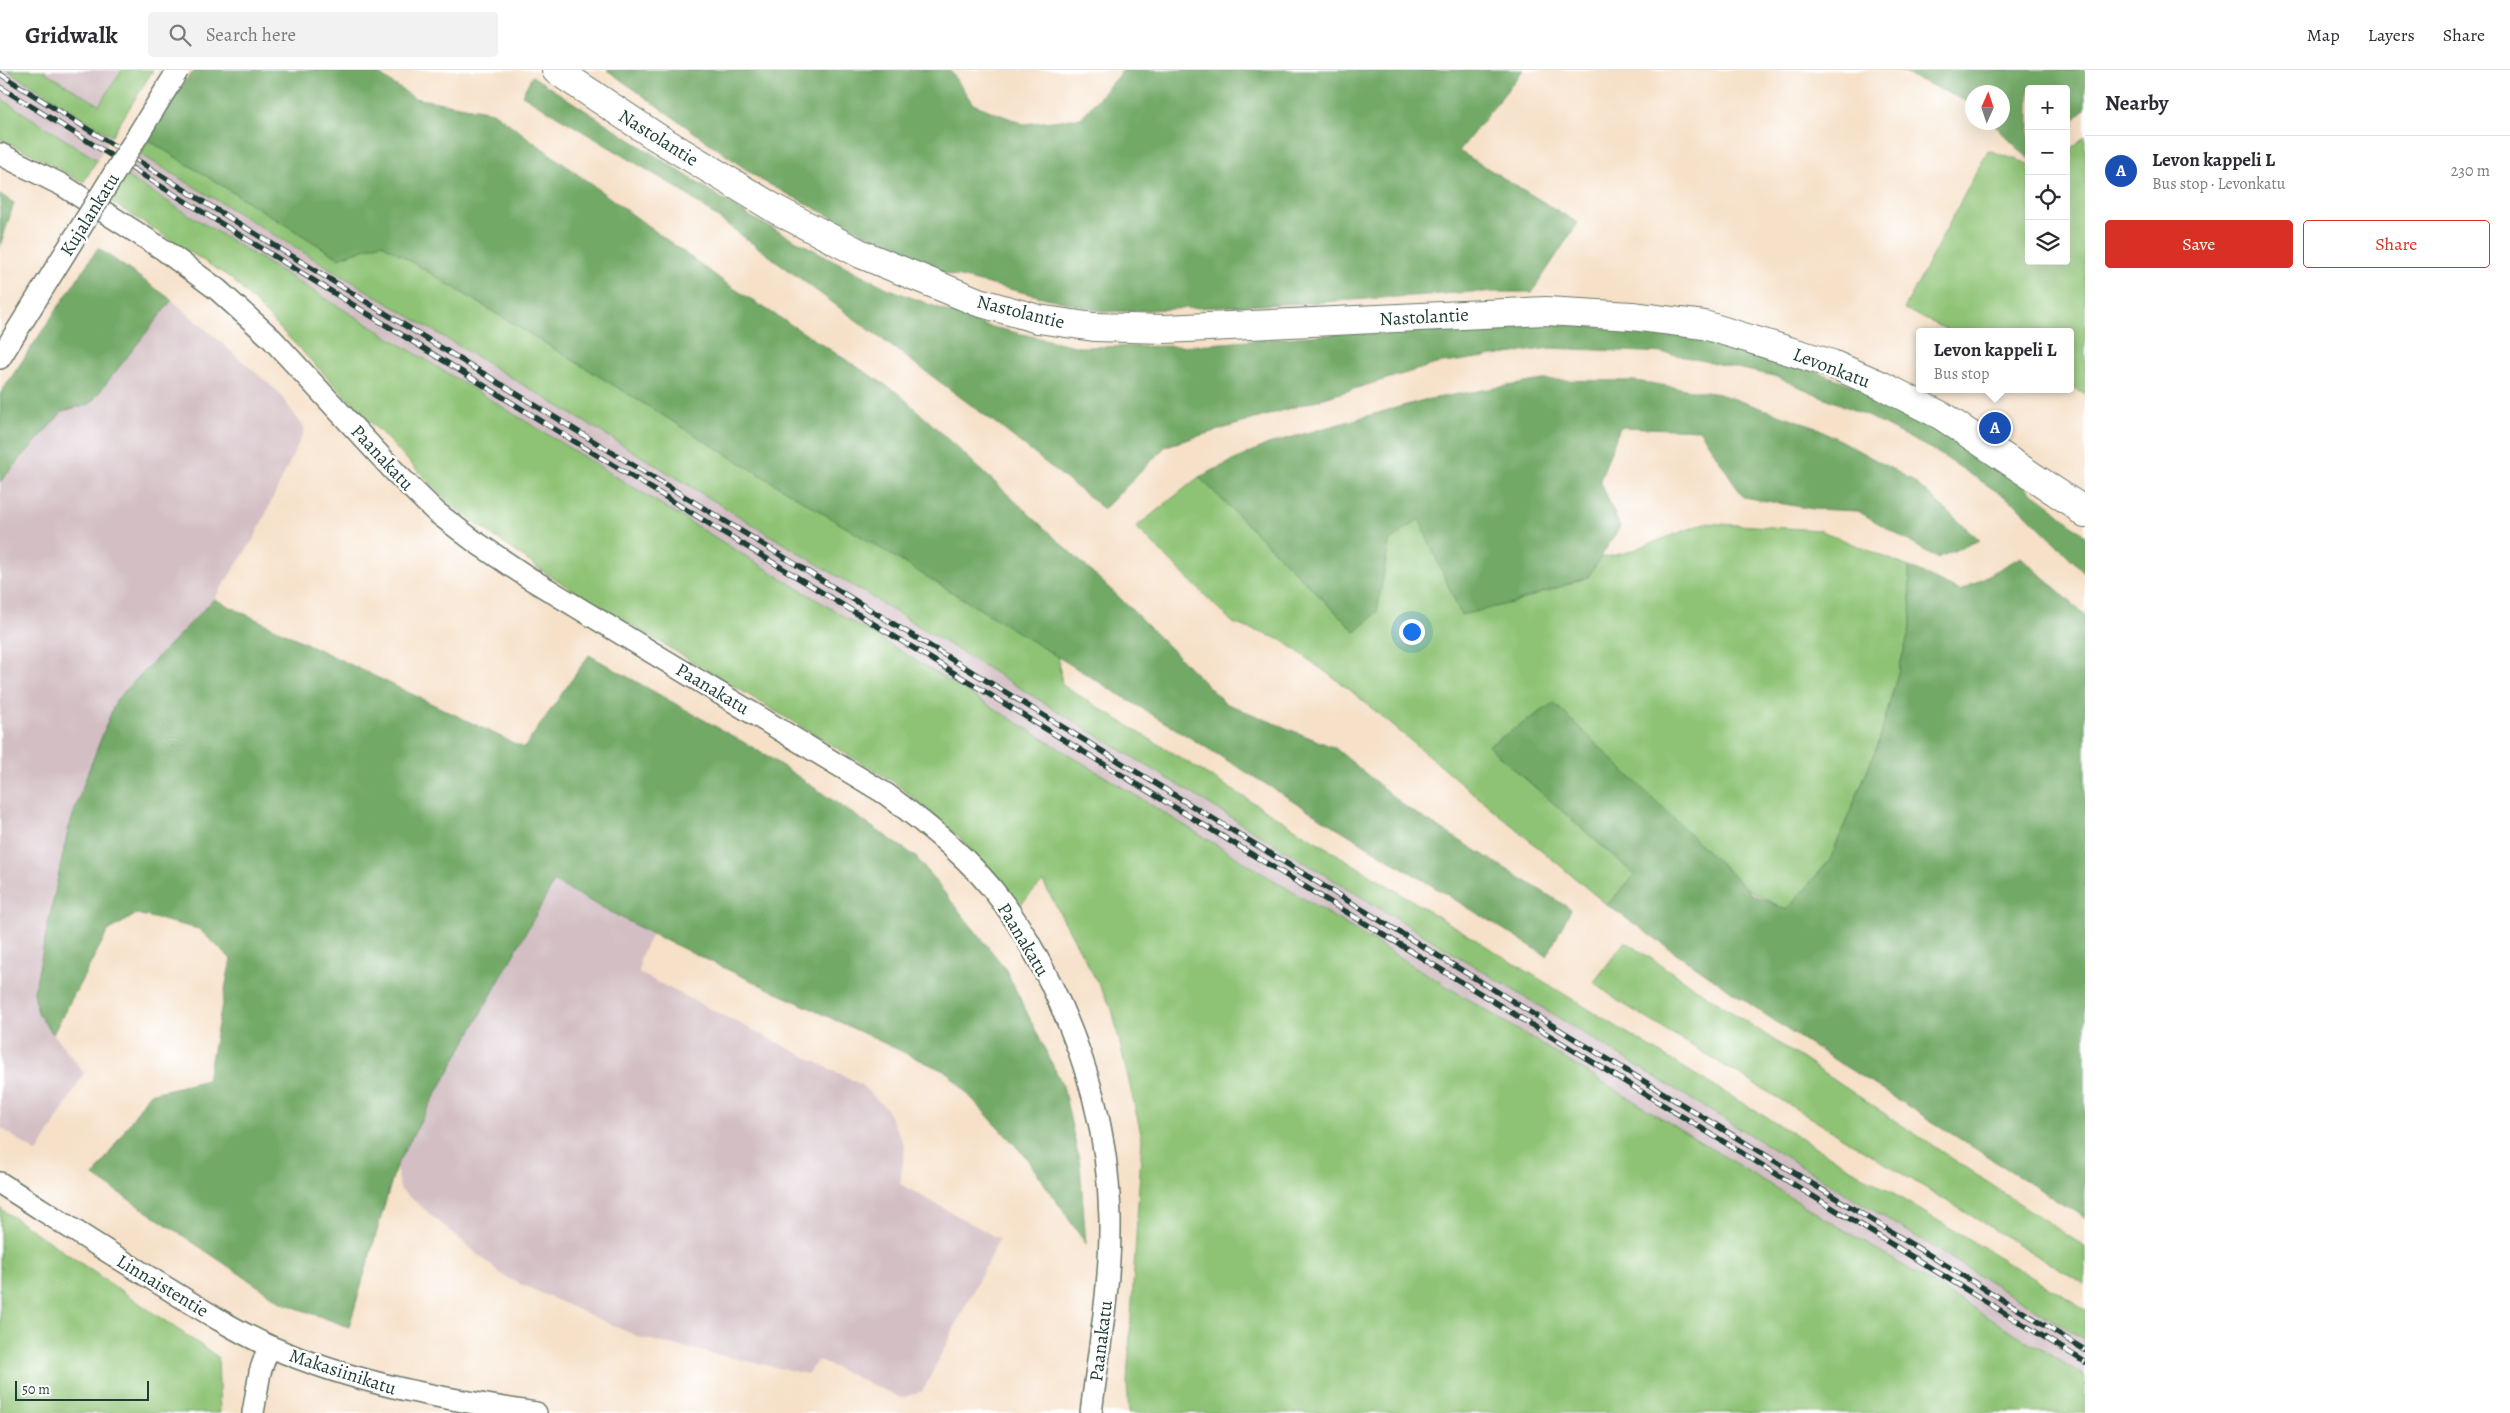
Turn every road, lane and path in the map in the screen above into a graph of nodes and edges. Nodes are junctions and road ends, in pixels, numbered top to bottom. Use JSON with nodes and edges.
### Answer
{"nodes":[{"id":1,"x":178,"y":70,"type":"edge"},
{"id":2,"x":556,"y":70,"type":"edge"},
{"id":3,"x":0,"y":154,"type":"edge"},
{"id":4,"x":1546,"y":311,"type":"joint"},
{"id":5,"x":0,"y":358,"type":"edge"},
{"id":6,"x":2085,"y":514,"type":"edge"},
{"id":7,"x":0,"y":1183,"type":"edge"},
{"id":8,"x":269,"y":1346,"type":"junction"},
{"id":9,"x":253,"y":1413,"type":"edge"},
{"id":10,"x":536,"y":1413,"type":"edge"},
{"id":11,"x":1091,"y":1413,"type":"edge"}],
"edges":[{"from":1,"to":5,"type":"street","name":"Kujalankatu","bridge":true},
{"from":2,"to":4,"type":"main road","name":"Nastolantie"},
{"from":3,"to":11,"type":"street","name":"Paanakatu"},
{"from":4,"to":6,"type":"main road","name":"Levonkatu"},
{"from":7,"to":8,"type":"street","name":"Linnaistentie"},
{"from":8,"to":9,"type":"street"},
{"from":8,"to":10,"type":"street","name":"Makasiinikatu"}]}
